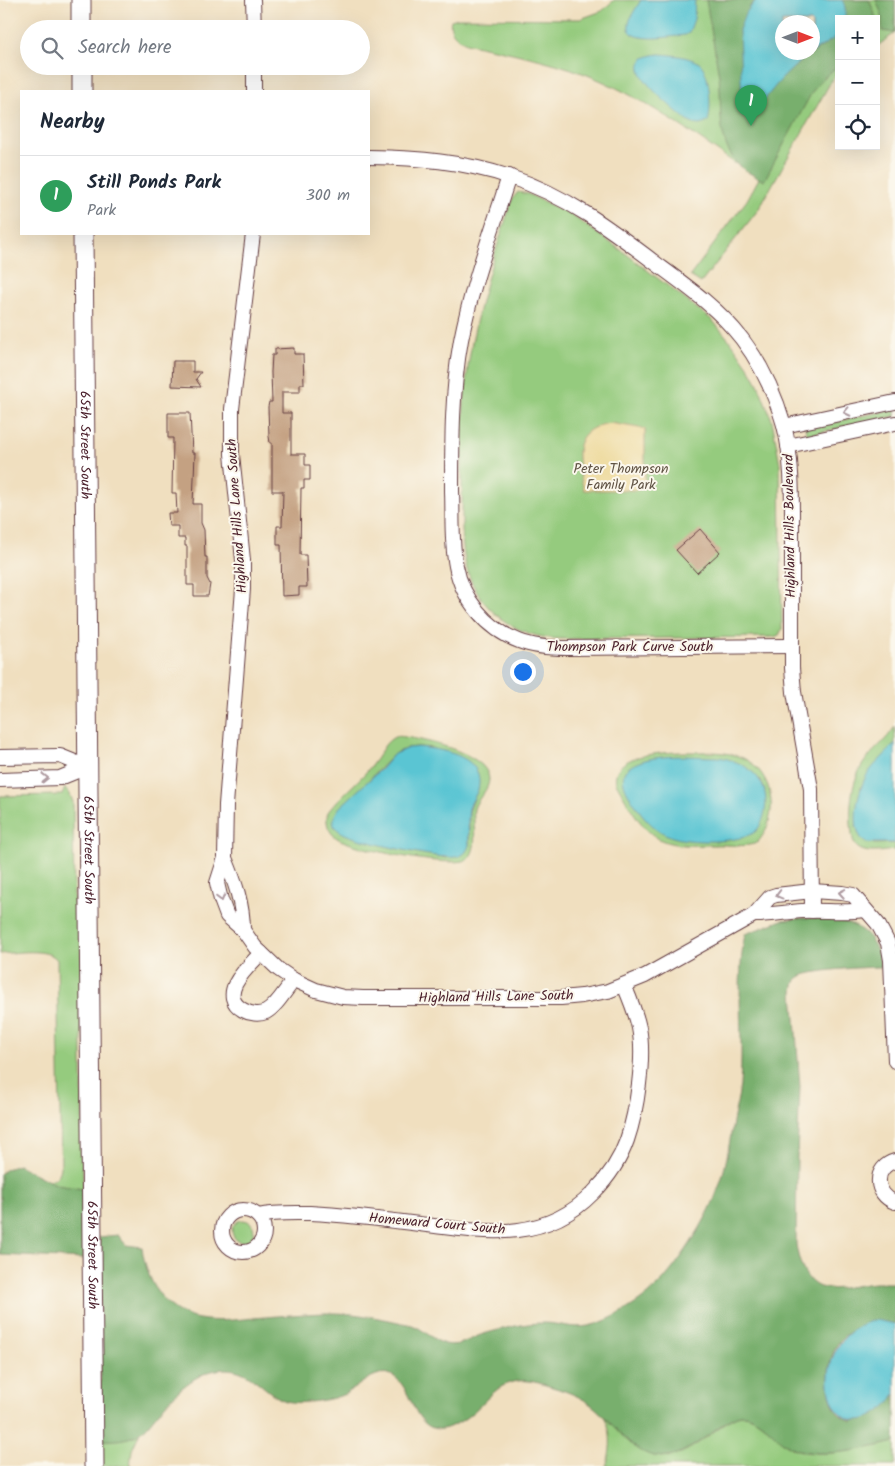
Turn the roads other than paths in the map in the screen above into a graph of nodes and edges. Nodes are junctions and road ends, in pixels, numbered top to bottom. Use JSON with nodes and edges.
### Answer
{"nodes":[{"id":1,"x":81,"y":0,"type":"edge"},
{"id":2,"x":253,"y":0,"type":"edge"},
{"id":3,"x":81,"y":20,"type":"edge"},
{"id":4,"x":254,"y":20,"type":"edge"},
{"id":5,"x":82,"y":75,"type":"edge"},
{"id":6,"x":254,"y":75,"type":"edge"},
{"id":7,"x":82,"y":90,"type":"edge"},
{"id":8,"x":254,"y":90,"type":"edge"},
{"id":9,"x":370,"y":157,"type":"edge"},
{"id":10,"x":509,"y":176,"type":"junction"},
{"id":11,"x":83,"y":235,"type":"edge"},
{"id":12,"x":253,"y":235,"type":"edge"},
{"id":13,"x":895,"y":402,"type":"edge"},
{"id":14,"x":895,"y":423,"type":"edge"},
{"id":15,"x":784,"y":426,"type":"junction"},
{"id":16,"x":788,"y":446,"type":"junction"},
{"id":17,"x":792,"y":646,"type":"junction"},
{"id":18,"x":0,"y":757,"type":"edge"},
{"id":19,"x":87,"y":767,"type":"junction"},
{"id":20,"x":0,"y":780,"type":"edge"},
{"id":21,"x":812,"y":891,"type":"junction"},
{"id":22,"x":865,"y":910,"type":"junction"},
{"id":23,"x":812,"y":911,"type":"junction"},
{"id":24,"x":754,"y":916,"type":"junction"},
{"id":25,"x":261,"y":953,"type":"junction"},
{"id":26,"x":294,"y":980,"type":"junction"},
{"id":27,"x":624,"y":985,"type":"junction"},
{"id":28,"x":895,"y":1062,"type":"edge"},
{"id":29,"x":895,"y":1161,"type":"edge"},
{"id":30,"x":895,"y":1202,"type":"edge"},
{"id":31,"x":258,"y":1216,"type":"dead end"},
{"id":32,"x":94,"y":1466,"type":"edge"}],
"edges":[{"from":1,"to":3,"type":"street"},
{"from":2,"to":4,"type":"street"},
{"from":5,"to":7,"type":"street"},
{"from":6,"to":8,"type":"street"},
{"from":9,"to":10,"type":"street","name":"Highland Hills Boulevard"},
{"from":10,"to":15,"type":"street","name":"Highland Hills Boulevard"},
{"from":10,"to":17,"type":"street","name":"Thompson Park Curve South"},
{"from":11,"to":19,"type":"street","name":"65th Street South"},
{"from":12,"to":25,"type":"street","name":"Highland Hills Lane South"},
{"from":13,"to":15,"type":"street","one_way":true},
{"from":14,"to":16,"type":"street"},
{"from":15,"to":16,"type":"street","name":"Highland Hills Boulevard"},
{"from":16,"to":17,"type":"street","name":"Highland Hills Boulevard"},
{"from":17,"to":21,"type":"street","name":"Highland Hills Boulevard"},
{"from":18,"to":19,"type":"street"},
{"from":20,"to":19,"type":"street","one_way":true},
{"from":19,"to":32,"type":"street","name":"65th Street South"},
{"from":22,"to":21,"type":"street","name":"Highland Hills Lane South","one_way":true},
{"from":21,"to":23,"type":"street","name":"Highland Hills Boulevard"},
{"from":21,"to":24,"type":"street","name":"Highland Hills Lane South","one_way":true},
{"from":22,"to":23,"type":"street","name":"Highland Hills Lane South"},
{"from":22,"to":28,"type":"street","name":"Highland Hills Lane South"},
{"from":23,"to":24,"type":"street","name":"Highland Hills Lane South"},
{"from":24,"to":27,"type":"street","name":"Highland Hills Lane South"},
{"from":25,"to":26,"type":"street","name":"Highland Hills Lane South"},
{"from":25,"to":26,"type":"street"},
{"from":26,"to":27,"type":"street","name":"Highland Hills Lane South"},
{"from":27,"to":31,"type":"street","name":"Homeward Court South"},
{"from":29,"to":30,"type":"street"}]}
